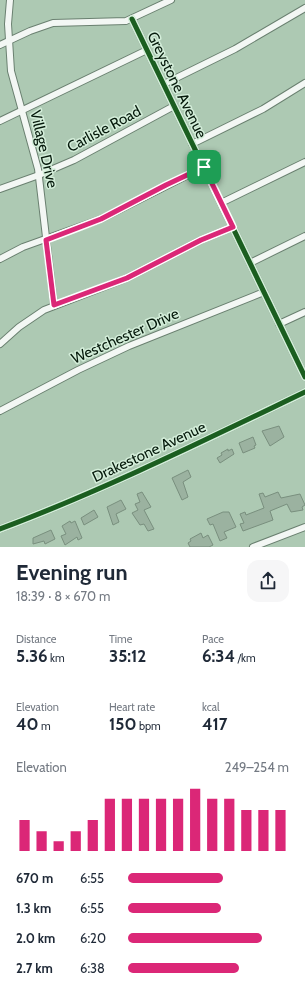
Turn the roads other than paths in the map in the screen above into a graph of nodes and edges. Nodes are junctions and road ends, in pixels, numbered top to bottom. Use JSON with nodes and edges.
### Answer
{"nodes":[{"id":1,"x":10,"y":0,"type":"edge"},
{"id":2,"x":172,"y":0,"type":"edge"},
{"id":3,"x":305,"y":8,"type":"edge"},
{"id":4,"x":132,"y":19,"type":"junction"},
{"id":5,"x":8,"y":41,"type":"junction"},
{"id":6,"x":0,"y":45,"type":"edge"},
{"id":7,"x":147,"y":50,"type":"junction"},
{"id":8,"x":305,"y":83,"type":"edge"},
{"id":9,"x":164,"y":84,"type":"junction"},
{"id":10,"x":174,"y":106,"type":"junction"},
{"id":11,"x":22,"y":110,"type":"junction"},
{"id":12,"x":0,"y":121,"type":"edge"},
{"id":13,"x":192,"y":144,"type":"junction"},
{"id":14,"x":305,"y":162,"type":"edge"},
{"id":15,"x":204,"y":167,"type":"junction"},
{"id":16,"x":38,"y":176,"type":"junction"},
{"id":17,"x":0,"y":188,"type":"edge"},
{"id":18,"x":221,"y":203,"type":"junction"},
{"id":19,"x":233,"y":227,"type":"junction"},
{"id":20,"x":305,"y":236,"type":"edge"},
{"id":21,"x":46,"y":240,"type":"junction"},
{"id":22,"x":0,"y":259,"type":"edge"},
{"id":23,"x":250,"y":263,"type":"junction"},
{"id":24,"x":264,"y":292,"type":"junction"},
{"id":25,"x":54,"y":305,"type":"junction"},
{"id":26,"x":305,"y":312,"type":"edge"},
{"id":27,"x":279,"y":324,"type":"junction"},
{"id":28,"x":0,"y":344,"type":"edge"},
{"id":29,"x":305,"y":377,"type":"edge"},
{"id":30,"x":305,"y":392,"type":"edge"},
{"id":31,"x":0,"y":411,"type":"edge"},
{"id":32,"x":305,"y":527,"type":"edge"},
{"id":33,"x":0,"y":529,"type":"edge"},
{"id":34,"x":253,"y":547,"type":"edge"}],
"edges":[{"from":1,"to":5,"type":"street","name":"Village Drive"},
{"from":2,"to":4,"type":"street"},
{"from":3,"to":9,"type":"street"},
{"from":4,"to":5,"type":"street"},
{"from":4,"to":7,"type":"street","name":"Greystone Avenue"},
{"from":5,"to":6,"type":"street"},
{"from":5,"to":11,"type":"street","name":"Village Drive"},
{"from":7,"to":9,"type":"street","name":"Greystone Avenue"},
{"from":7,"to":11,"type":"street"},
{"from":8,"to":13,"type":"street"},
{"from":9,"to":10,"type":"street","name":"Greystone Avenue"},
{"from":10,"to":13,"type":"street","name":"Greystone Avenue"},
{"from":10,"to":16,"type":"street","name":"Carlisle Road"},
{"from":11,"to":12,"type":"street"},
{"from":11,"to":16,"type":"street","name":"Village Drive"},
{"from":13,"to":15,"type":"street","name":"Greystone Avenue"},
{"from":14,"to":18,"type":"street"},
{"from":15,"to":18,"type":"street","name":"Greystone Avenue"},
{"from":15,"to":21,"type":"street"},
{"from":16,"to":17,"type":"street","name":"Carlisle Road"},
{"from":16,"to":21,"type":"street","name":"Village Drive"},
{"from":18,"to":19,"type":"street","name":"Greystone Avenue"},
{"from":19,"to":23,"type":"street","name":"Greystone Avenue"},
{"from":19,"to":25,"type":"street"},
{"from":20,"to":23,"type":"street"},
{"from":21,"to":22,"type":"street"},
{"from":21,"to":25,"type":"street","name":"Village Drive"},
{"from":23,"to":24,"type":"street","name":"Greystone Avenue"},
{"from":24,"to":27,"type":"street","name":"Greystone Avenue"},
{"from":24,"to":31,"type":"street","name":"Westchester Drive"},
{"from":25,"to":28,"type":"street"},
{"from":26,"to":27,"type":"street"},
{"from":27,"to":29,"type":"street","name":"Greystone Avenue"},
{"from":30,"to":33,"type":"street","name":"Drakestone Avenue"},
{"from":32,"to":34,"type":"street"}]}
